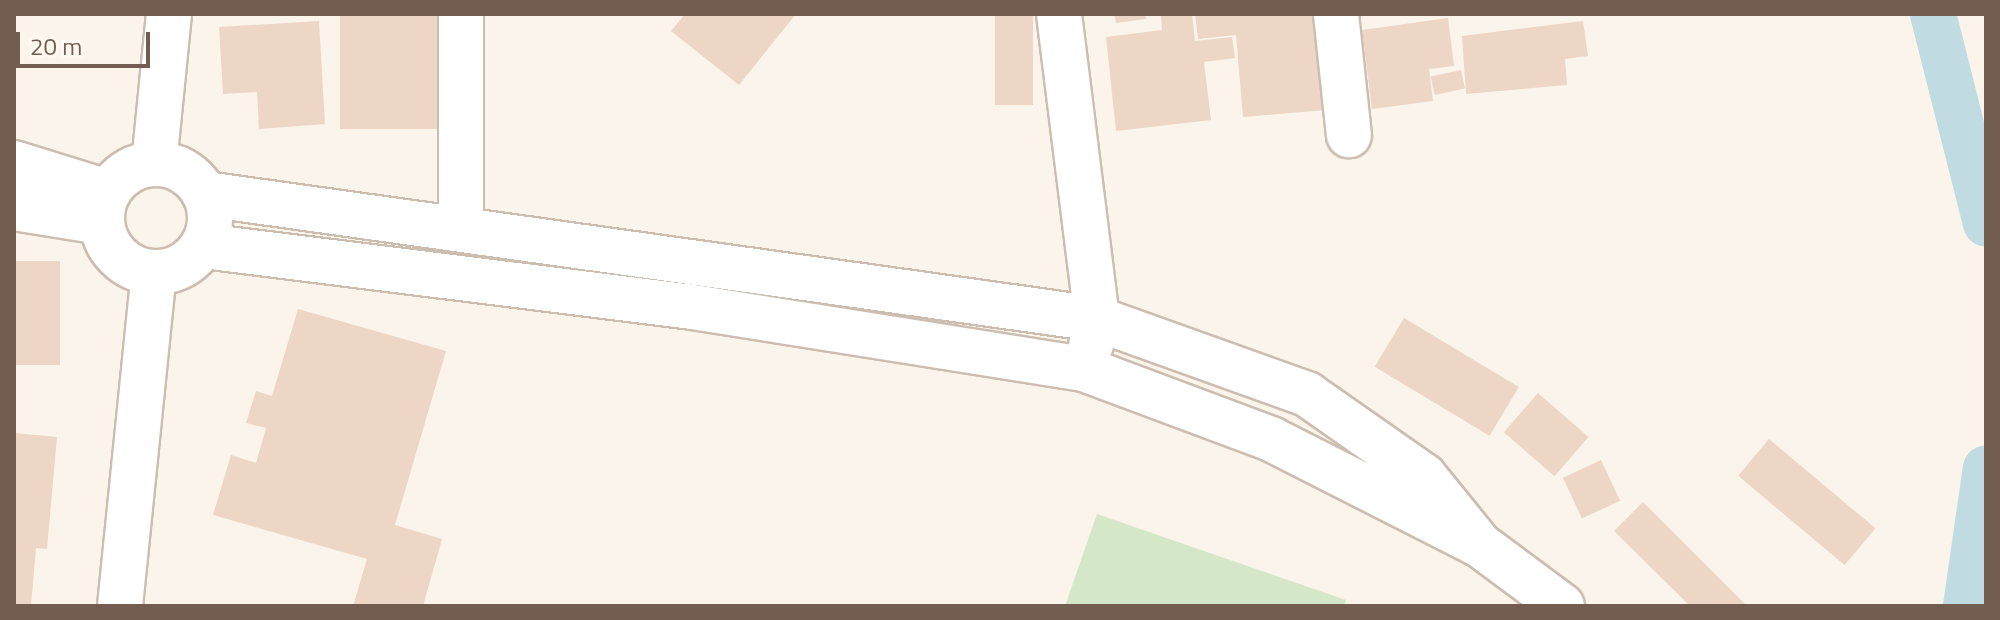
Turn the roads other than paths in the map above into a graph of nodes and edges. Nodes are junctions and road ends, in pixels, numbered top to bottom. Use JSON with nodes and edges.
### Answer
{"nodes":[{"id":1,"x":169,"y":14,"type":"edge"},
{"id":2,"x":461,"y":14,"type":"edge"},
{"id":3,"x":1059,"y":14,"type":"edge"},
{"id":4,"x":1336,"y":14,"type":"edge"},
{"id":5,"x":1349,"y":135,"type":"dead end"},
{"id":6,"x":14,"y":163,"type":"edge"},
{"id":7,"x":154,"y":164,"type":"junction"},
{"id":8,"x":205,"y":194,"type":"junction"},
{"id":9,"x":104,"y":207,"type":"junction"},
{"id":10,"x":14,"y":208,"type":"edge"},
{"id":11,"x":461,"y":225,"type":"junction"},
{"id":12,"x":203,"y":246,"type":"junction"},
{"id":13,"x":154,"y":273,"type":"junction"},
{"id":14,"x":1097,"y":319,"type":"junction"},
{"id":15,"x":1084,"y":369,"type":"junction"},
{"id":16,"x":1480,"y":545,"type":"junction"},
{"id":17,"x":120,"y":606,"type":"edge"},
{"id":18,"x":1562,"y":606,"type":"edge"}],
"edges":[{"from":1,"to":7,"type":"street"},
{"from":2,"to":11,"type":"street"},
{"from":3,"to":14,"type":"street"},
{"from":4,"to":5,"type":"street"},
{"from":6,"to":9,"type":"street"},
{"from":7,"to":8,"type":"street"},
{"from":7,"to":9,"type":"street"},
{"from":8,"to":11,"type":"street"},
{"from":8,"to":12,"type":"street"},
{"from":9,"to":10,"type":"street"},
{"from":9,"to":13,"type":"street"},
{"from":11,"to":14,"type":"street"},
{"from":12,"to":13,"type":"street"},
{"from":12,"to":15,"type":"street"},
{"from":13,"to":17,"type":"street"},
{"from":14,"to":15,"type":"street"},
{"from":14,"to":16,"type":"street"},
{"from":15,"to":16,"type":"street"},
{"from":16,"to":18,"type":"street"}]}
